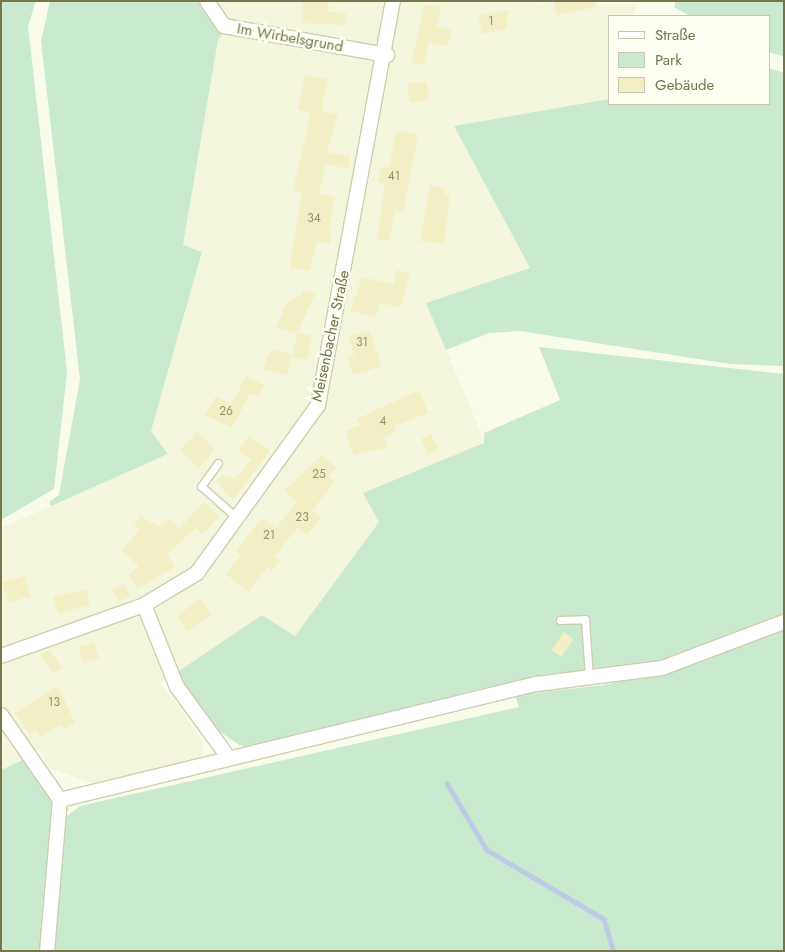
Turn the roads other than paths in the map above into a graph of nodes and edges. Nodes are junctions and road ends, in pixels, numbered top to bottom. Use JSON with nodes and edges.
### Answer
{"nodes":[{"id":1,"x":207,"y":1,"type":"edge"},
{"id":2,"x":393,"y":1,"type":"edge"},
{"id":3,"x":387,"y":55,"type":"junction"},
{"id":4,"x":218,"y":463,"type":"dead end"},
{"id":5,"x":237,"y":518,"type":"junction"},
{"id":6,"x":144,"y":605,"type":"junction"},
{"id":7,"x":560,"y":620,"type":"dead end"},
{"id":8,"x":784,"y":622,"type":"edge"},
{"id":9,"x":1,"y":656,"type":"edge"},
{"id":10,"x":589,"y":679,"type":"junction"},
{"id":11,"x":1,"y":715,"type":"edge"},
{"id":12,"x":229,"y":758,"type":"junction"},
{"id":13,"x":60,"y":800,"type":"junction"},
{"id":14,"x":47,"y":951,"type":"edge"}],
"edges":[{"from":1,"to":3,"type":"street","name":"Im Wirbelsgrund"},
{"from":2,"to":3,"type":"street","name":"Meisenbacher Straße"},
{"from":3,"to":5,"type":"street","name":"Meisenbacher Straße"},
{"from":4,"to":5,"type":"lane"},
{"from":5,"to":6,"type":"street","name":"Meisenbacher Straße"},
{"from":6,"to":9,"type":"street","name":"Meisenbacher Straße"},
{"from":6,"to":12,"type":"street"},
{"from":7,"to":10,"type":"lane"},
{"from":8,"to":10,"type":"street"},
{"from":10,"to":12,"type":"street"},
{"from":11,"to":13,"type":"street"},
{"from":12,"to":13,"type":"street"},
{"from":13,"to":14,"type":"street"}]}
